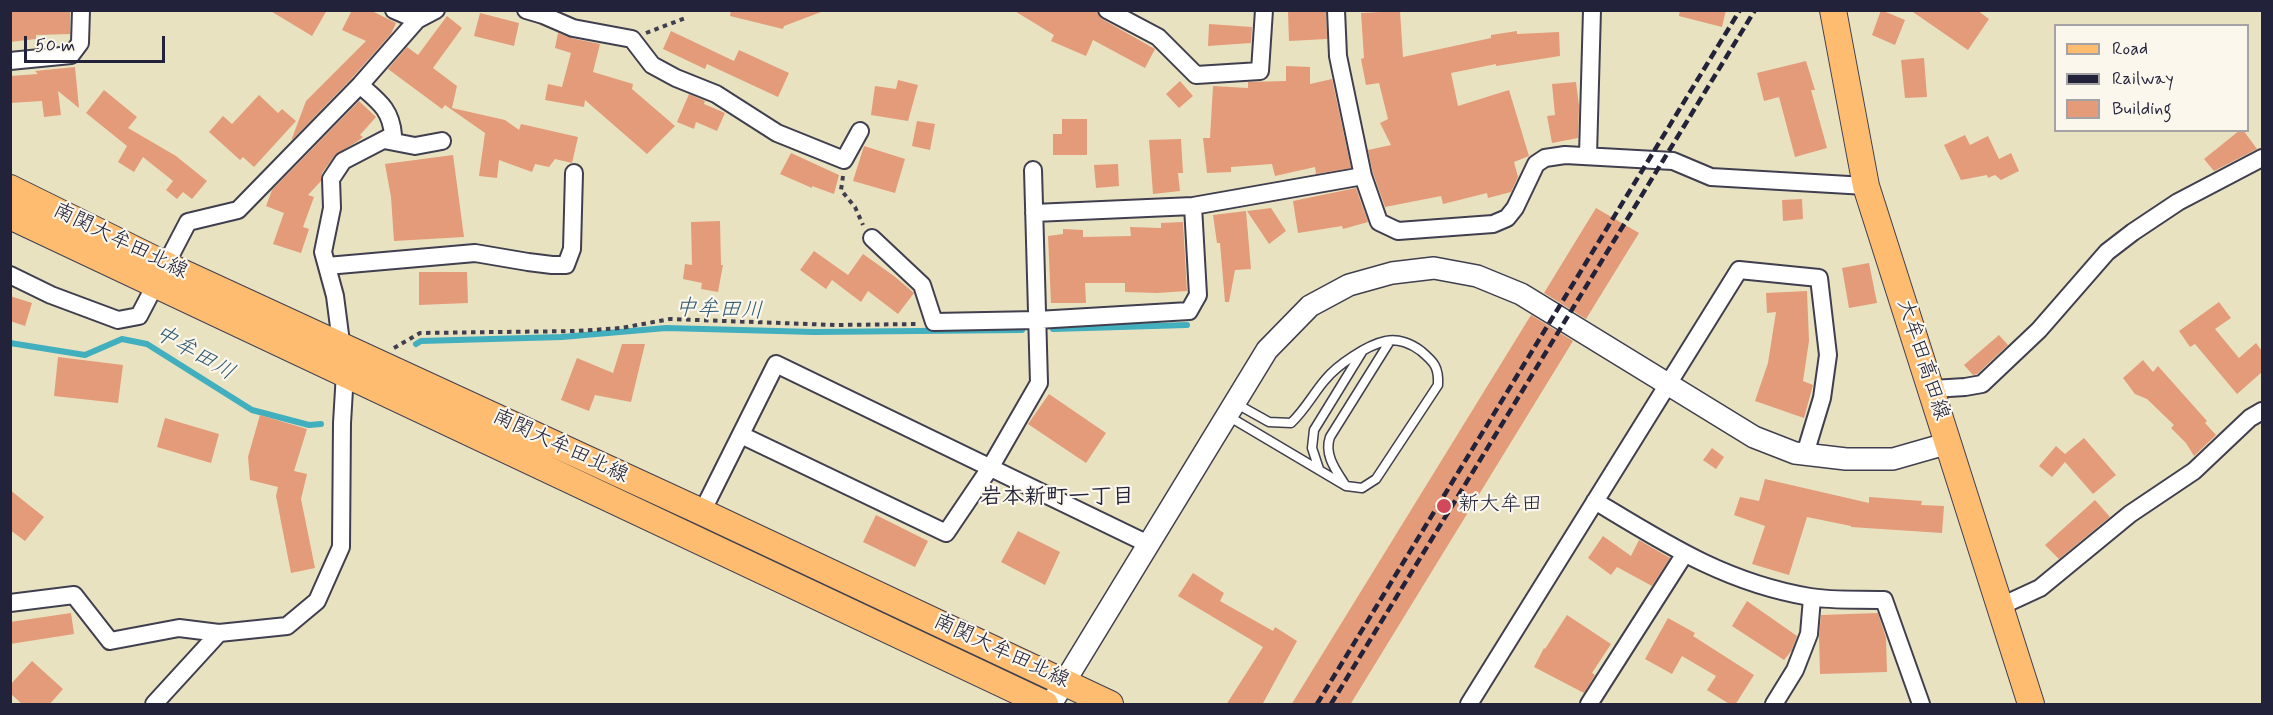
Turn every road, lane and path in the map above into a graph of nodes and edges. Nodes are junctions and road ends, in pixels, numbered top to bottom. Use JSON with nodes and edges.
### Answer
{"nodes":[{"id":1,"x":81,"y":10,"type":"edge"},
{"id":2,"x":394,"y":10,"type":"edge"},
{"id":3,"x":436,"y":10,"type":"edge"},
{"id":4,"x":526,"y":10,"type":"edge"},
{"id":5,"x":1107,"y":10,"type":"edge"},
{"id":6,"x":1264,"y":10,"type":"edge"},
{"id":7,"x":1336,"y":10,"type":"edge"},
{"id":8,"x":1592,"y":10,"type":"edge"},
{"id":9,"x":1833,"y":10,"type":"edge"},
{"id":10,"x":418,"y":15,"type":"edge"},
{"id":11,"x":688,"y":17,"type":"dead end"},
{"id":12,"x":632,"y":39,"type":"junction"},
{"id":13,"x":10,"y":61,"type":"edge"},
{"id":14,"x":360,"y":85,"type":"junction"},
{"id":15,"x":860,"y":131,"type":"dead end"},
{"id":16,"x":384,"y":140,"type":"junction"},
{"id":17,"x":442,"y":141,"type":"dead end"},
{"id":18,"x":1588,"y":155,"type":"junction"},
{"id":19,"x":2262,"y":158,"type":"edge"},
{"id":20,"x":844,"y":160,"type":"junction"},
{"id":21,"x":1033,"y":170,"type":"dead end"},
{"id":22,"x":574,"y":173,"type":"dead end"},
{"id":23,"x":1363,"y":176,"type":"junction"},
{"id":24,"x":1866,"y":186,"type":"junction"},
{"id":25,"x":10,"y":188,"type":"edge"},
{"id":26,"x":1192,"y":206,"type":"junction"},
{"id":27,"x":1034,"y":213,"type":"junction"},
{"id":28,"x":10,"y":216,"type":"edge"},
{"id":29,"x":872,"y":238,"type":"joint"},
{"id":30,"x":327,"y":266,"type":"junction"},
{"id":31,"x":10,"y":275,"type":"edge"},
{"id":32,"x":160,"y":275,"type":"junction"},
{"id":33,"x":1037,"y":320,"type":"junction"},
{"id":34,"x":934,"y":322,"type":"junction"},
{"id":35,"x":1390,"y":341,"type":"junction"},
{"id":36,"x":341,"y":346,"type":"junction"},
{"id":37,"x":1362,"y":352,"type":"junction"},
{"id":38,"x":373,"y":360,"type":"junction"},
{"id":39,"x":345,"y":373,"type":"junction"},
{"id":40,"x":1667,"y":384,"type":"junction"},
{"id":41,"x":1932,"y":389,"type":"junction"},
{"id":42,"x":1230,"y":409,"type":"junction"},
{"id":43,"x":2262,"y":411,"type":"edge"},
{"id":44,"x":741,"y":435,"type":"junction"},
{"id":45,"x":1949,"y":443,"type":"junction"},
{"id":46,"x":1805,"y":454,"type":"junction"},
{"id":47,"x":990,"y":468,"type":"junction"},
{"id":48,"x":1319,"y":469,"type":"junction"},
{"id":49,"x":1346,"y":486,"type":"junction"},
{"id":50,"x":1595,"y":501,"type":"junction"},
{"id":51,"x":702,"y":512,"type":"junction"},
{"id":52,"x":1148,"y":544,"type":"junction"},
{"id":53,"x":1684,"y":555,"type":"junction"},
{"id":54,"x":1812,"y":598,"type":"junction"},
{"id":55,"x":10,"y":603,"type":"edge"},
{"id":56,"x":2001,"y":606,"type":"junction"},
{"id":57,"x":219,"y":633,"type":"junction"},
{"id":58,"x":1064,"y":681,"type":"junction"},
{"id":59,"x":154,"y":705,"type":"edge"},
{"id":60,"x":1045,"y":705,"type":"edge"},
{"id":61,"x":1051,"y":705,"type":"edge"},
{"id":62,"x":1110,"y":705,"type":"edge"},
{"id":63,"x":1469,"y":705,"type":"edge"},
{"id":64,"x":1589,"y":705,"type":"edge"},
{"id":65,"x":1774,"y":705,"type":"edge"},
{"id":66,"x":1921,"y":705,"type":"edge"},
{"id":67,"x":2031,"y":705,"type":"edge"}],
"edges":[{"from":1,"to":13,"type":"street"},
{"from":2,"to":10,"type":"street"},
{"from":3,"to":10,"type":"street"},
{"from":4,"to":12,"type":"street"},
{"from":5,"to":6,"type":"street"},
{"from":7,"to":23,"type":"street"},
{"from":8,"to":18,"type":"street"},
{"from":9,"to":24,"type":"main road","name":"大牟田高田線"},
{"from":10,"to":14,"type":"street"},
{"from":11,"to":12,"type":"path"},
{"from":12,"to":20,"type":"street"},
{"from":14,"to":16,"type":"street"},
{"from":14,"to":32,"type":"street"},
{"from":15,"to":20,"type":"street"},
{"from":16,"to":17,"type":"street"},
{"from":16,"to":30,"type":"street"},
{"from":18,"to":23,"type":"street"},
{"from":18,"to":24,"type":"street"},
{"from":19,"to":41,"type":"street"},
{"from":20,"to":29,"type":"path"},
{"from":21,"to":27,"type":"street"},
{"from":22,"to":30,"type":"street"},
{"from":23,"to":26,"type":"street"},
{"from":24,"to":41,"type":"main road","name":"大牟田高田線"},
{"from":25,"to":32,"type":"main road","name":"南関大牟田北線"},
{"from":26,"to":27,"type":"street"},
{"from":26,"to":33,"type":"street"},
{"from":27,"to":33,"type":"street"},
{"from":28,"to":32,"type":"main road","name":"南関大牟田北線"},
{"from":29,"to":34,"type":"street"},
{"from":30,"to":36,"type":"street"},
{"from":31,"to":32,"type":"street"},
{"from":32,"to":36,"type":"main road","name":"南関大牟田北線"},
{"from":32,"to":39,"type":"main road","name":"南関大牟田北線"},
{"from":33,"to":34,"type":"street"},
{"from":33,"to":47,"type":"street"},
{"from":34,"to":38,"type":"path"},
{"from":35,"to":37,"type":"lane"},
{"from":35,"to":49,"type":"lane"},
{"from":35,"to":49,"type":"lane"},
{"from":36,"to":38,"type":"main road","name":"南関大牟田北線"},
{"from":36,"to":39,"type":"street"},
{"from":37,"to":42,"type":"lane"},
{"from":37,"to":48,"type":"lane"},
{"from":38,"to":51,"type":"main road","name":"南関大牟田北線"},
{"from":39,"to":57,"type":"street"},
{"from":39,"to":60,"type":"main road","name":"南関大牟田北線"},
{"from":40,"to":42,"type":"street"},
{"from":40,"to":46,"type":"street"},
{"from":40,"to":46,"type":"street"},
{"from":40,"to":50,"type":"street"},
{"from":41,"to":45,"type":"main road","name":"大牟田高田線"},
{"from":42,"to":48,"type":"lane"},
{"from":42,"to":52,"type":"street"},
{"from":43,"to":56,"type":"street"},
{"from":44,"to":47,"type":"street"},
{"from":44,"to":47,"type":"street"},
{"from":44,"to":51,"type":"street"},
{"from":45,"to":46,"type":"street"},
{"from":45,"to":56,"type":"main road","name":"大牟田高田線"},
{"from":47,"to":52,"type":"street"},
{"from":48,"to":49,"type":"lane"},
{"from":50,"to":53,"type":"street"},
{"from":50,"to":63,"type":"street"},
{"from":51,"to":58,"type":"main road","name":"南関大牟田北線"},
{"from":52,"to":58,"type":"street"},
{"from":53,"to":54,"type":"street"},
{"from":53,"to":64,"type":"street"},
{"from":54,"to":65,"type":"street"},
{"from":54,"to":66,"type":"street"},
{"from":55,"to":57,"type":"street"},
{"from":56,"to":67,"type":"main road","name":"大牟田高田線"},
{"from":57,"to":59,"type":"street"},
{"from":58,"to":61,"type":"street"},
{"from":58,"to":62,"type":"main road","name":"南関大牟田北線"}]}
